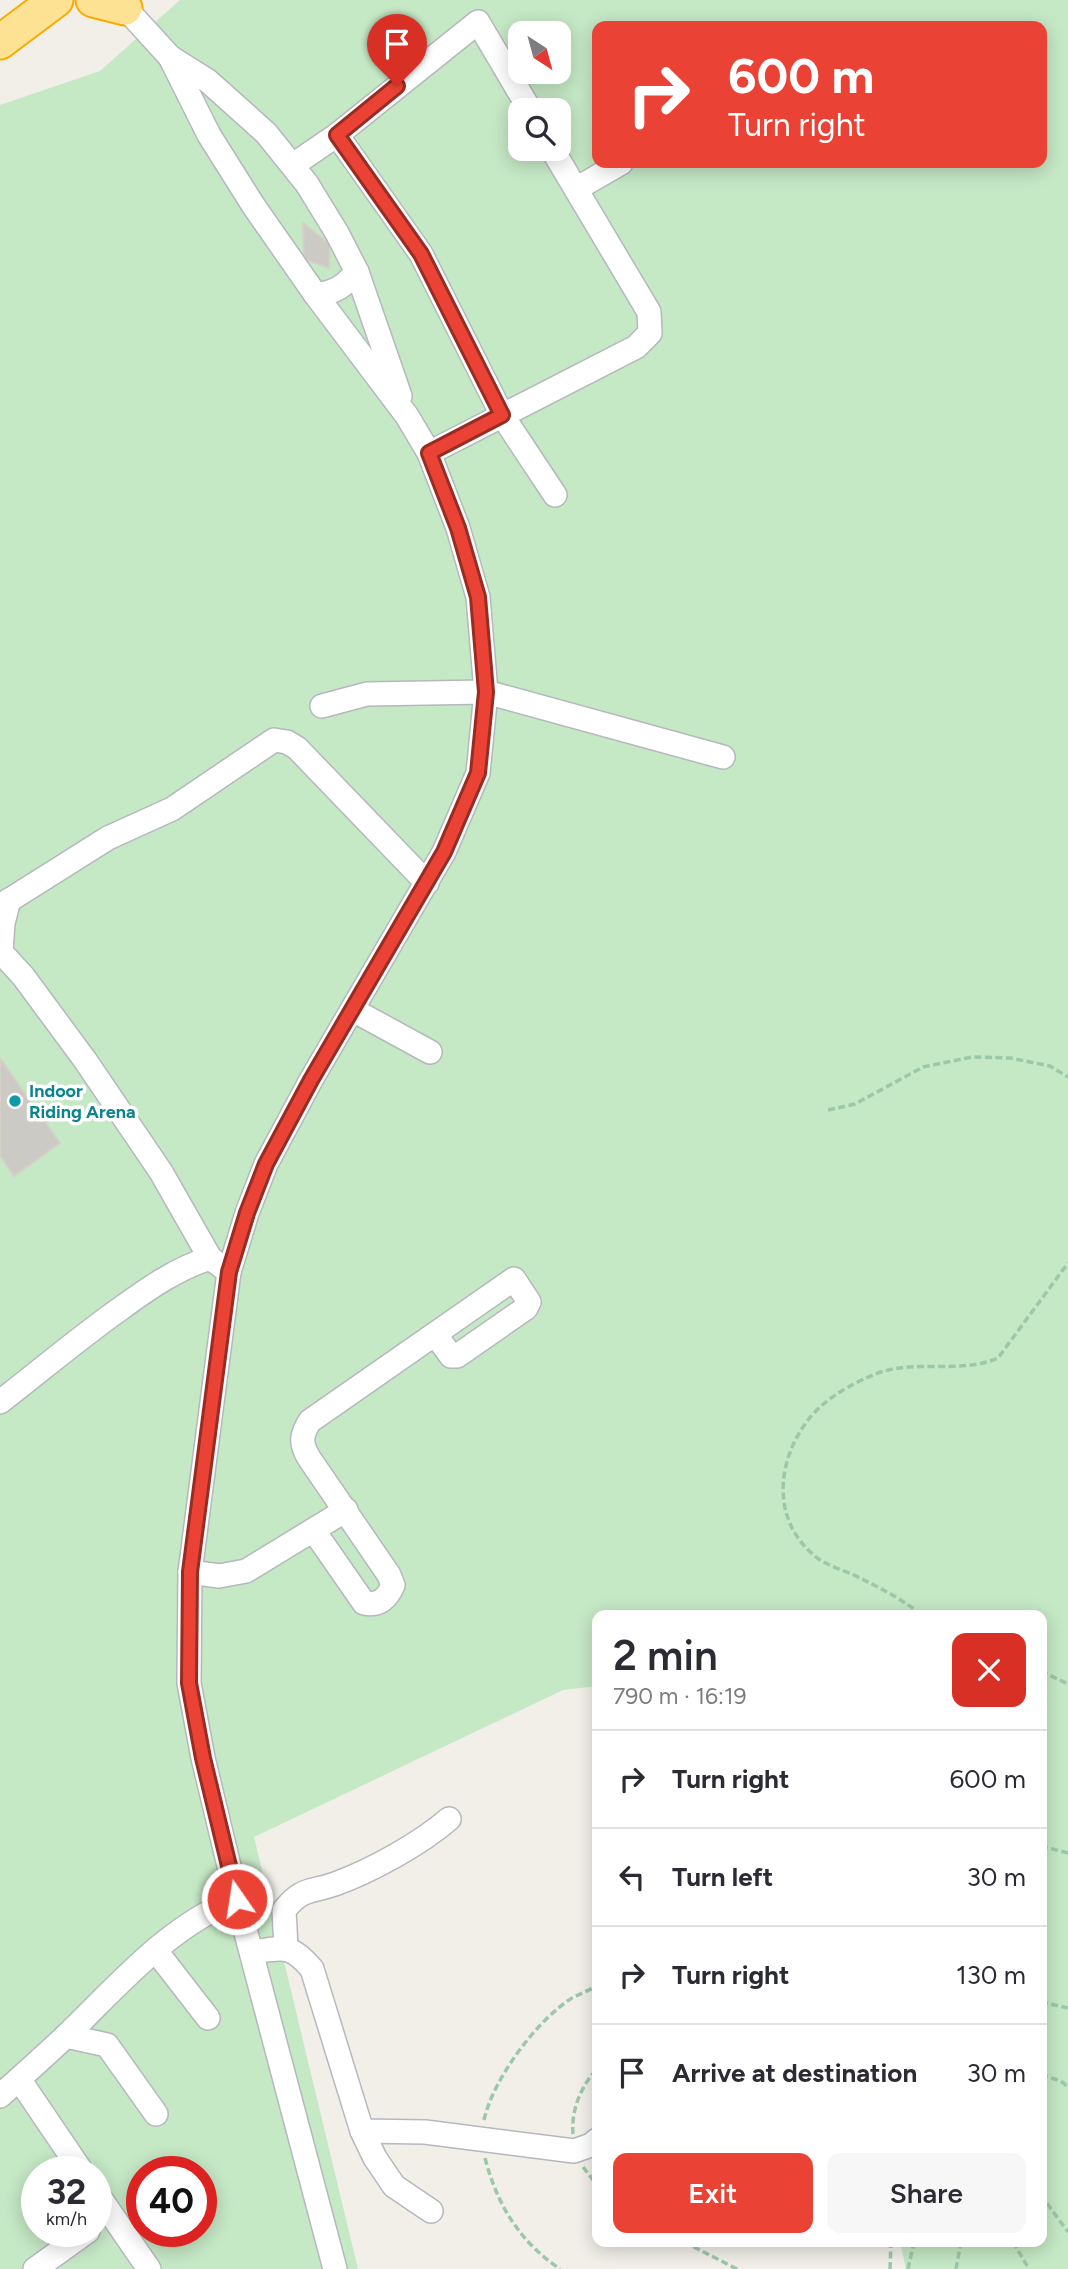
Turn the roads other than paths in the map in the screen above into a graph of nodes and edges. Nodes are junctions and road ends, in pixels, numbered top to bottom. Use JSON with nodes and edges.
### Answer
{"nodes":[{"id":1,"x":93,"y":0,"type":"edge"},
{"id":2,"x":122,"y":3,"type":"edge"},
{"id":3,"x":55,"y":4,"type":"edge"},
{"id":4,"x":0,"y":42,"type":"edge"},
{"id":5,"x":170,"y":57,"type":"junction"},
{"id":6,"x":523,"y":98,"type":"edge"},
{"id":7,"x":337,"y":135,"type":"junction"},
{"id":8,"x":559,"y":161,"type":"edge"},
{"id":9,"x":293,"y":165,"type":"junction"},
{"id":10,"x":612,"y":168,"type":"edge"},
{"id":11,"x":576,"y":189,"type":"junction"},
{"id":12,"x":357,"y":272,"type":"junction"},
{"id":13,"x":315,"y":294,"type":"junction"},
{"id":14,"x":502,"y":415,"type":"junction"},
{"id":15,"x":407,"y":416,"type":"junction"},
{"id":16,"x":429,"y":453,"type":"junction"},
{"id":17,"x":555,"y":495,"type":"dead end"},
{"id":18,"x":486,"y":692,"type":"junction"},
{"id":19,"x":322,"y":706,"type":"dead end"},
{"id":20,"x":723,"y":758,"type":"dead end"},
{"id":21,"x":427,"y":883,"type":"junction"},
{"id":22,"x":4,"y":903,"type":"edge"},
{"id":23,"x":0,"y":951,"type":"edge"},
{"id":24,"x":352,"y":1010,"type":"junction"},
{"id":25,"x":430,"y":1052,"type":"dead end"},
{"id":26,"x":210,"y":1258,"type":"junction"},
{"id":27,"x":229,"y":1272,"type":"junction"},
{"id":28,"x":514,"y":1279,"type":"dead end"},
{"id":29,"x":0,"y":1402,"type":"edge"},
{"id":30,"x":346,"y":1510,"type":"junction"},
{"id":31,"x":314,"y":1531,"type":"junction"},
{"id":32,"x":190,"y":1572,"type":"junction"},
{"id":33,"x":449,"y":1819,"type":"dead end"},
{"id":34,"x":237,"y":1899,"type":"junction"},
{"id":35,"x":286,"y":1948,"type":"junction"},
{"id":36,"x":156,"y":1951,"type":"junction"},
{"id":37,"x":252,"y":1952,"type":"junction"},
{"id":38,"x":208,"y":2018,"type":"dead end"},
{"id":39,"x":66,"y":2036,"type":"junction"},
{"id":40,"x":19,"y":2079,"type":"junction"},
{"id":41,"x":0,"y":2096,"type":"edge"},
{"id":42,"x":156,"y":2114,"type":"dead end"},
{"id":43,"x":362,"y":2132,"type":"junction"},
{"id":44,"x":592,"y":2144,"type":"edge"},
{"id":45,"x":71,"y":2156,"type":"edge"},
{"id":46,"x":431,"y":2211,"type":"dead end"},
{"id":47,"x":112,"y":2229,"type":"edge"},
{"id":48,"x":66,"y":2247,"type":"edge"},
{"id":49,"x":35,"y":2269,"type":"edge"},
{"id":50,"x":149,"y":2269,"type":"edge"},
{"id":51,"x":335,"y":2269,"type":"edge"}],
"edges":[{"from":1,"to":2,"type":"highway"},
{"from":2,"to":5,"type":"street"},
{"from":3,"to":4,"type":"highway"},
{"from":5,"to":9,"type":"street"},
{"from":5,"to":13,"type":"street"},
{"from":6,"to":7,"type":"street"},
{"from":7,"to":9,"type":"street"},
{"from":7,"to":14,"type":"street"},
{"from":8,"to":11,"type":"street"},
{"from":9,"to":12,"type":"street"},
{"from":10,"to":11,"type":"street"},
{"from":11,"to":14,"type":"street"},
{"from":12,"to":13,"type":"street"},
{"from":12,"to":15,"type":"street"},
{"from":13,"to":15,"type":"street"},
{"from":14,"to":16,"type":"street"},
{"from":14,"to":17,"type":"street"},
{"from":15,"to":16,"type":"street"},
{"from":16,"to":18,"type":"street"},
{"from":18,"to":19,"type":"street"},
{"from":18,"to":20,"type":"street"},
{"from":18,"to":21,"type":"street"},
{"from":21,"to":22,"type":"street"},
{"from":21,"to":24,"type":"street"},
{"from":22,"to":23,"type":"street"},
{"from":23,"to":26,"type":"street"},
{"from":24,"to":25,"type":"street"},
{"from":24,"to":27,"type":"street"},
{"from":26,"to":27,"type":"street"},
{"from":26,"to":29,"type":"street"},
{"from":27,"to":32,"type":"street"},
{"from":28,"to":30,"type":"street"},
{"from":30,"to":31,"type":"street"},
{"from":30,"to":31,"type":"street"},
{"from":31,"to":32,"type":"street"},
{"from":32,"to":34,"type":"street"},
{"from":33,"to":35,"type":"street"},
{"from":34,"to":36,"type":"street"},
{"from":34,"to":37,"type":"street"},
{"from":35,"to":37,"type":"street"},
{"from":35,"to":43,"type":"street"},
{"from":36,"to":38,"type":"street"},
{"from":36,"to":39,"type":"street"},
{"from":37,"to":51,"type":"street"},
{"from":39,"to":40,"type":"street"},
{"from":39,"to":42,"type":"street"},
{"from":40,"to":41,"type":"street"},
{"from":40,"to":45,"type":"street"},
{"from":43,"to":44,"type":"street"},
{"from":43,"to":46,"type":"street"},
{"from":47,"to":50,"type":"street"},
{"from":48,"to":49,"type":"street"}]}
